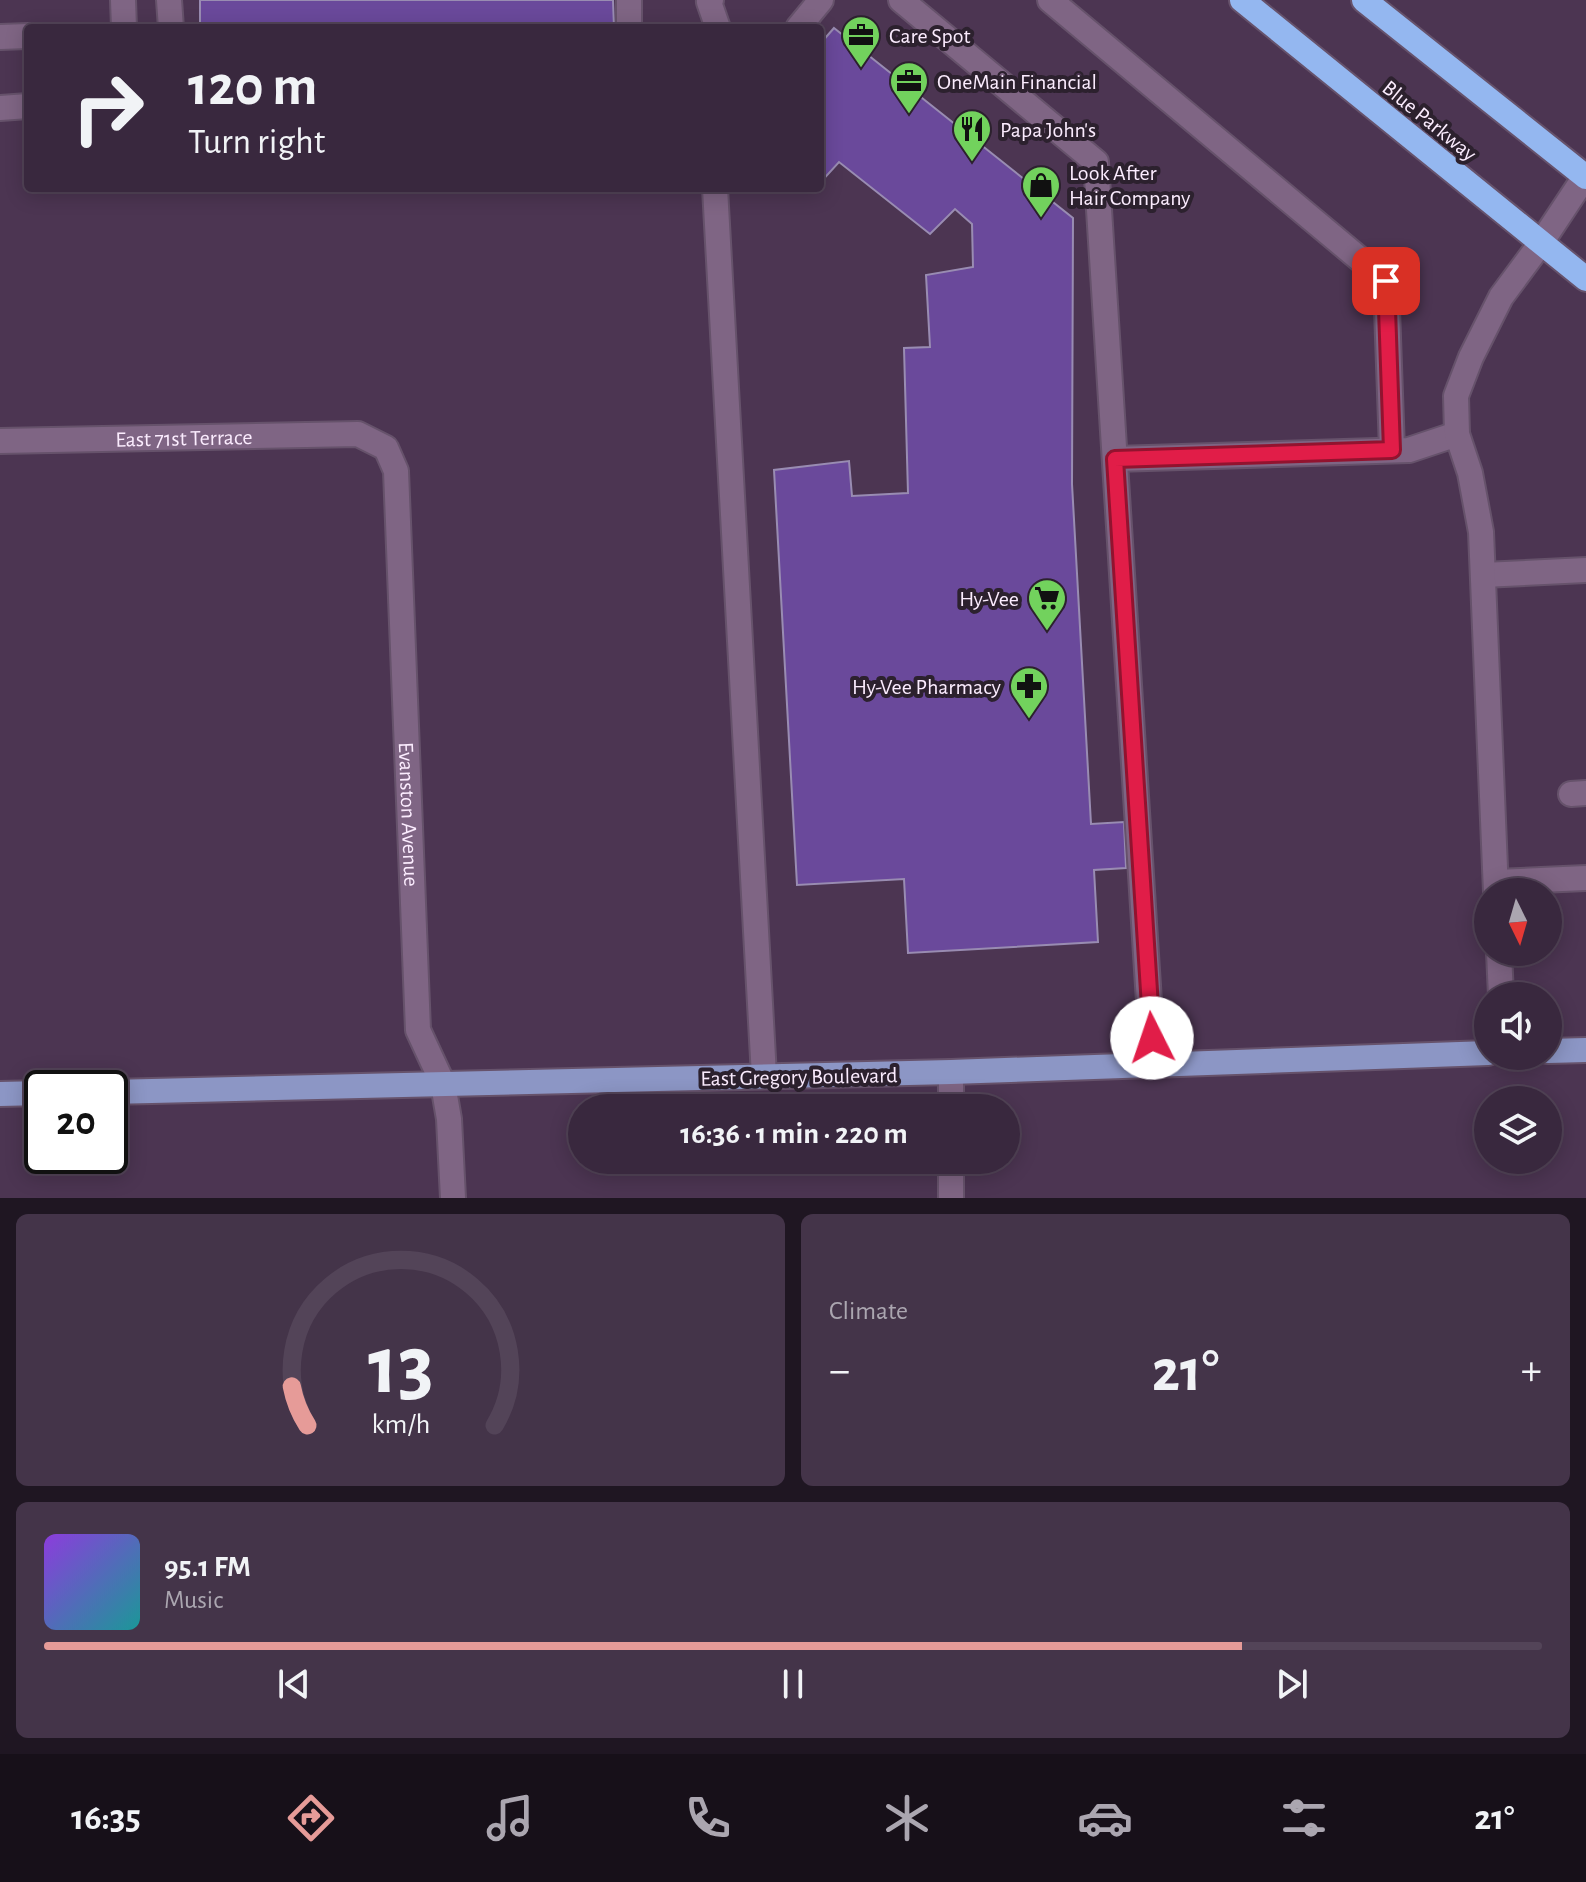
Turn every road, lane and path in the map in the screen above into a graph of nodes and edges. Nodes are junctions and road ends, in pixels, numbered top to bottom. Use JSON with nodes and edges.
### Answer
{"nodes":[{"id":1,"x":123,"y":0,"type":"edge"},
{"id":2,"x":169,"y":0,"type":"edge"},
{"id":3,"x":629,"y":0,"type":"edge"},
{"id":4,"x":711,"y":0,"type":"edge"},
{"id":5,"x":821,"y":0,"type":"edge"},
{"id":6,"x":1050,"y":0,"type":"edge"},
{"id":7,"x":1242,"y":0,"type":"edge"},
{"id":8,"x":1364,"y":0,"type":"edge"},
{"id":9,"x":904,"y":1,"type":"edge"},
{"id":10,"x":124,"y":24,"type":"edge"},
{"id":11,"x":171,"y":24,"type":"edge"},
{"id":12,"x":629,"y":24,"type":"edge"},
{"id":13,"x":717,"y":24,"type":"edge"},
{"id":14,"x":801,"y":24,"type":"edge"},
{"id":15,"x":24,"y":36,"type":"edge"},
{"id":16,"x":0,"y":37,"type":"edge"},
{"id":17,"x":24,"y":106,"type":"edge"},
{"id":18,"x":0,"y":108,"type":"edge"},
{"id":19,"x":1586,"y":176,"type":"edge"},
{"id":20,"x":715,"y":192,"type":"edge"},
{"id":21,"x":1541,"y":243,"type":"junction"},
{"id":22,"x":1586,"y":279,"type":"edge"},
{"id":23,"x":1457,"y":434,"type":"junction"},
{"id":24,"x":369,"y":437,"type":"joint"},
{"id":25,"x":0,"y":441,"type":"edge"},
{"id":26,"x":1392,"y":450,"type":"junction"},
{"id":27,"x":1115,"y":459,"type":"junction"},
{"id":28,"x":1586,"y":570,"type":"edge"},
{"id":29,"x":1483,"y":575,"type":"junction"},
{"id":30,"x":1496,"y":878,"type":"edge"},
{"id":31,"x":1586,"y":878,"type":"edge"},
{"id":32,"x":1562,"y":880,"type":"edge"},
{"id":33,"x":1586,"y":1050,"type":"edge"},
{"id":34,"x":1562,"y":1051,"type":"edge"},
{"id":35,"x":1474,"y":1054,"type":"edge"},
{"id":36,"x":1153,"y":1065,"type":"junction"},
{"id":37,"x":951,"y":1072,"type":"junction"},
{"id":38,"x":764,"y":1076,"type":"junction"},
{"id":39,"x":443,"y":1084,"type":"junction"},
{"id":40,"x":128,"y":1092,"type":"edge"},
{"id":41,"x":24,"y":1093,"type":"edge"},
{"id":42,"x":0,"y":1094,"type":"edge"},
{"id":43,"x":951,"y":1094,"type":"edge"},
{"id":44,"x":951,"y":1174,"type":"edge"},
{"id":45,"x":453,"y":1198,"type":"edge"},
{"id":46,"x":951,"y":1198,"type":"edge"}],
"edges":[{"from":1,"to":10,"type":"street"},
{"from":2,"to":11,"type":"street"},
{"from":3,"to":12,"type":"street"},
{"from":4,"to":13,"type":"street"},
{"from":5,"to":14,"type":"street"},
{"from":6,"to":26,"type":"street"},
{"from":7,"to":21,"type":"highway","name":"Blue Parkway"},
{"from":8,"to":19,"type":"highway"},
{"from":9,"to":27,"type":"street"},
{"from":15,"to":16,"type":"street"},
{"from":17,"to":18,"type":"street"},
{"from":19,"to":21,"type":"street"},
{"from":20,"to":38,"type":"street"},
{"from":21,"to":22,"type":"highway","name":"Blue Parkway"},
{"from":21,"to":23,"type":"street"},
{"from":23,"to":26,"type":"street"},
{"from":23,"to":29,"type":"street"},
{"from":24,"to":25,"type":"street","name":"East 71st Terrace"},
{"from":24,"to":39,"type":"street","name":"Evanston Avenue"},
{"from":26,"to":27,"type":"street"},
{"from":27,"to":36,"type":"street"},
{"from":28,"to":29,"type":"street"},
{"from":29,"to":30,"type":"street"},
{"from":31,"to":32,"type":"street"},
{"from":33,"to":34,"type":"main road"},
{"from":35,"to":36,"type":"main road","name":"East Gregory Boulevard"},
{"from":36,"to":37,"type":"main road","name":"East Gregory Boulevard"},
{"from":37,"to":38,"type":"main road","name":"East Gregory Boulevard"},
{"from":37,"to":43,"type":"street"},
{"from":38,"to":39,"type":"main road","name":"East Gregory Boulevard"},
{"from":39,"to":40,"type":"main road","name":"East Gregory Boulevard"},
{"from":39,"to":45,"type":"street","name":"Evanston Avenue"},
{"from":41,"to":42,"type":"main road"},
{"from":44,"to":46,"type":"street"}]}
